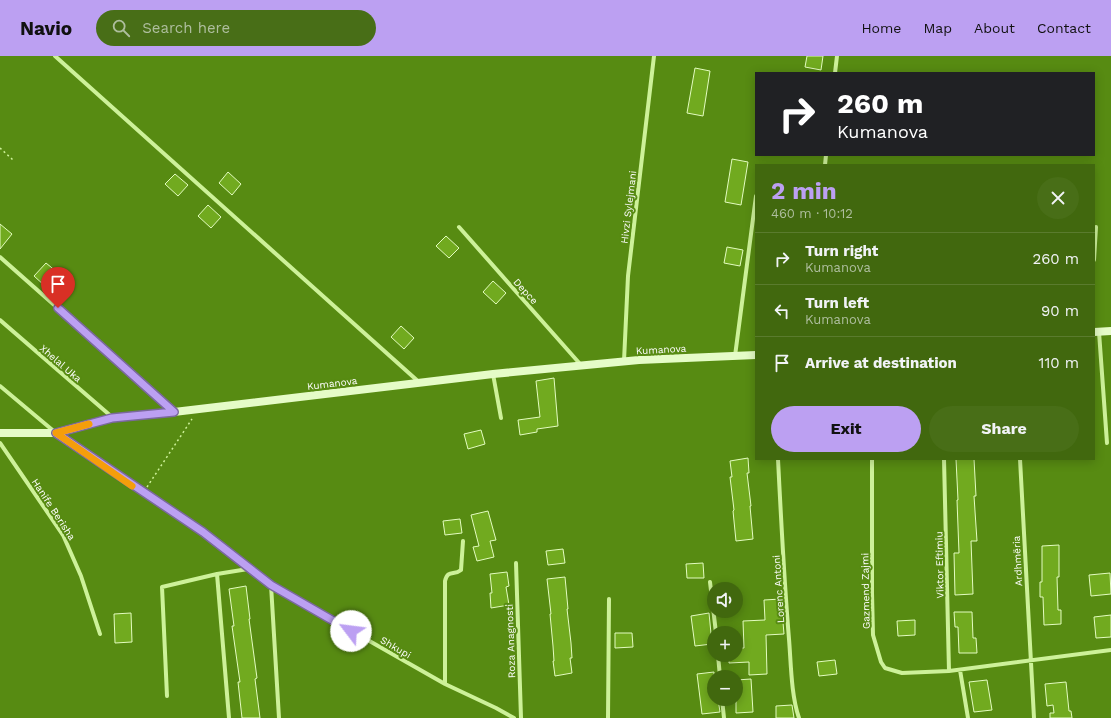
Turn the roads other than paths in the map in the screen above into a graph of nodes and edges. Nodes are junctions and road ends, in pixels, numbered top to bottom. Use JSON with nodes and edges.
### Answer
{"nodes":[{"id":1,"x":55,"y":56,"type":"edge"},
{"id":2,"x":654,"y":56,"type":"edge"},
{"id":3,"x":837,"y":56,"type":"edge"},
{"id":4,"x":835,"y":72,"type":"edge"},
{"id":5,"x":755,"y":204,"type":"edge"},
{"id":6,"x":1096,"y":226,"type":"dead end"},
{"id":7,"x":459,"y":227,"type":"dead end"},
{"id":8,"x":1095,"y":243,"type":"edge"},
{"id":9,"x":0,"y":257,"type":"edge"},
{"id":10,"x":0,"y":320,"type":"edge"},
{"id":11,"x":1111,"y":331,"type":"edge"},
{"id":12,"x":1097,"y":332,"type":"edge"},
{"id":13,"x":755,"y":355,"type":"edge"},
{"id":14,"x":735,"y":356,"type":"junction"},
{"id":15,"x":624,"y":361,"type":"junction"},
{"id":16,"x":582,"y":366,"type":"junction"},
{"id":17,"x":493,"y":374,"type":"junction"},
{"id":18,"x":420,"y":383,"type":"junction"},
{"id":19,"x":0,"y":386,"type":"edge"},
{"id":20,"x":174,"y":412,"type":"junction"},
{"id":21,"x":112,"y":418,"type":"junction"},
{"id":22,"x":501,"y":418,"type":"dead end"},
{"id":23,"x":0,"y":433,"type":"edge"},
{"id":24,"x":56,"y":433,"type":"junction"},
{"id":25,"x":0,"y":443,"type":"edge"},
{"id":26,"x":1107,"y":444,"type":"dead end"},
{"id":27,"x":778,"y":460,"type":"edge"},
{"id":28,"x":872,"y":460,"type":"edge"},
{"id":29,"x":944,"y":460,"type":"edge"},
{"id":30,"x":1020,"y":460,"type":"edge"},
{"id":31,"x":463,"y":541,"type":"dead end"},
{"id":32,"x":516,"y":563,"type":"dead end"},
{"id":33,"x":248,"y":569,"type":"junction"},
{"id":34,"x":217,"y":574,"type":"junction"},
{"id":35,"x":271,"y":585,"type":"junction"},
{"id":36,"x":609,"y":599,"type":"dead end"},
{"id":37,"x":100,"y":634,"type":"dead end"},
{"id":38,"x":1111,"y":650,"type":"edge"},
{"id":39,"x":1030,"y":661,"type":"junction"},
{"id":40,"x":960,"y":670,"type":"junction"},
{"id":41,"x":949,"y":671,"type":"junction"},
{"id":42,"x":445,"y":684,"type":"junction"},
{"id":43,"x":167,"y":696,"type":"dead end"},
{"id":44,"x":723,"y":706,"type":"edge"},
{"id":45,"x":229,"y":718,"type":"edge"},
{"id":46,"x":279,"y":718,"type":"edge"},
{"id":47,"x":514,"y":718,"type":"edge"},
{"id":48,"x":521,"y":718,"type":"edge"},
{"id":49,"x":608,"y":718,"type":"edge"},
{"id":50,"x":724,"y":718,"type":"edge"},
{"id":51,"x":799,"y":718,"type":"edge"},
{"id":52,"x":968,"y":718,"type":"edge"},
{"id":53,"x":1034,"y":718,"type":"edge"}],
"edges":[{"from":1,"to":18,"type":"street"},
{"from":2,"to":15,"type":"street","name":"Hivzi Sylejmani"},
{"from":3,"to":4,"type":"street"},
{"from":5,"to":14,"type":"street"},
{"from":6,"to":8,"type":"street"},
{"from":7,"to":16,"type":"street","name":"Depce"},
{"from":9,"to":20,"type":"street"},
{"from":10,"to":21,"type":"street","name":"Xhelal Uka"},
{"from":11,"to":12,"type":"main road"},
{"from":12,"to":26,"type":"street"},
{"from":13,"to":14,"type":"main road","name":"Kumanova"},
{"from":14,"to":15,"type":"main road","name":"Kumanova"},
{"from":15,"to":16,"type":"main road","name":"Kumanova"},
{"from":16,"to":17,"type":"main road","name":"Kumanova"},
{"from":17,"to":18,"type":"main road","name":"Kumanova"},
{"from":17,"to":22,"type":"street"},
{"from":18,"to":20,"type":"main road","name":"Kumanova"},
{"from":19,"to":24,"type":"street","name":"Shkupi"},
{"from":20,"to":21,"type":"main road","name":"Kumanova"},
{"from":21,"to":24,"type":"main road","name":"Kumanova"},
{"from":23,"to":24,"type":"main road","name":"Kumanova"},
{"from":24,"to":33,"type":"street","name":"Shkupi"},
{"from":25,"to":37,"type":"street","name":"Hanife Berisha"},
{"from":27,"to":51,"type":"street","name":"Lorenc Antoni"},
{"from":28,"to":41,"type":"street","name":"Gazmend Zajmi"},
{"from":29,"to":41,"type":"street","name":"Viktor Eftimiu"},
{"from":30,"to":39,"type":"street","name":"Ardhmëria"},
{"from":31,"to":42,"type":"street"},
{"from":32,"to":48,"type":"street","name":"Roza Anagnosti"},
{"from":33,"to":34,"type":"street"},
{"from":33,"to":35,"type":"street","name":"Shkupi"},
{"from":34,"to":43,"type":"street"},
{"from":34,"to":45,"type":"street"},
{"from":35,"to":42,"type":"street","name":"Shkupi"},
{"from":35,"to":46,"type":"street"},
{"from":36,"to":49,"type":"street"},
{"from":38,"to":39,"type":"street","name":"Gazmend Zajmi"},
{"from":39,"to":40,"type":"street","name":"Gazmend Zajmi"},
{"from":39,"to":53,"type":"street"},
{"from":40,"to":41,"type":"street","name":"Gazmend Zajmi"},
{"from":40,"to":52,"type":"street"},
{"from":42,"to":47,"type":"street","name":"Shkupi"},
{"from":44,"to":50,"type":"street"}]}
